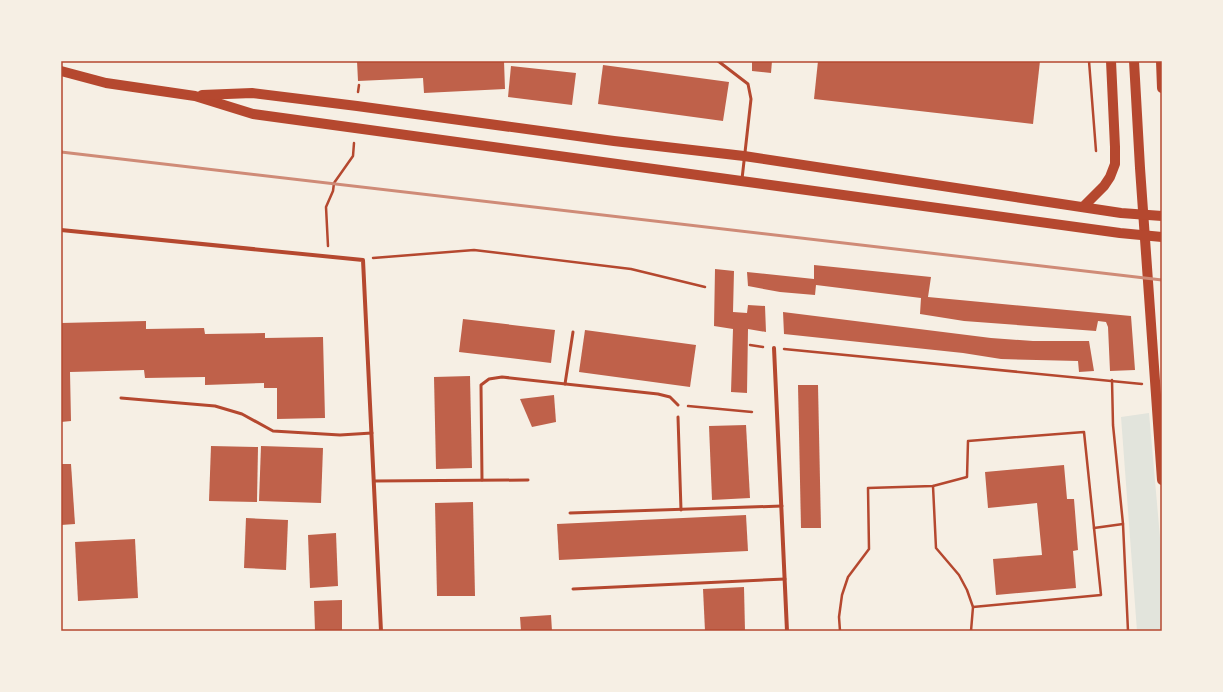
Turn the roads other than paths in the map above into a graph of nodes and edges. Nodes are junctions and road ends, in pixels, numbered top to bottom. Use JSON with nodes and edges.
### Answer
{"nodes":[{"id":1,"x":718,"y":61,"type":"edge"},
{"id":2,"x":1111,"y":61,"type":"edge"},
{"id":3,"x":1134,"y":61,"type":"edge"},
{"id":4,"x":1161,"y":61,"type":"edge"},
{"id":5,"x":61,"y":71,"type":"edge"},
{"id":6,"x":1162,"y":88,"type":"edge"},
{"id":7,"x":195,"y":96,"type":"junction"},
{"id":8,"x":744,"y":156,"type":"junction"},
{"id":9,"x":741,"y":180,"type":"junction"},
{"id":10,"x":1084,"y":206,"type":"junction"},
{"id":11,"x":1162,"y":216,"type":"edge"},
{"id":12,"x":61,"y":230,"type":"edge"},
{"id":13,"x":1162,"y":237,"type":"edge"},
{"id":14,"x":573,"y":332,"type":"dead end"},
{"id":15,"x":774,"y":348,"type":"road end"},
{"id":16,"x":565,"y":384,"type":"junction"},
{"id":17,"x":121,"y":398,"type":"dead end"},
{"id":18,"x":678,"y":405,"type":"road end"},
{"id":19,"x":678,"y":417,"type":"dead end"},
{"id":20,"x":372,"y":433,"type":"junction"},
{"id":21,"x":482,"y":480,"type":"junction"},
{"id":22,"x":528,"y":480,"type":"dead end"},
{"id":23,"x":1162,"y":480,"type":"edge"},
{"id":24,"x":374,"y":481,"type":"junction"},
{"id":25,"x":782,"y":506,"type":"junction"},
{"id":26,"x":681,"y":510,"type":"junction"},
{"id":27,"x":570,"y":513,"type":"dead end"},
{"id":28,"x":785,"y":579,"type":"junction"},
{"id":29,"x":573,"y":589,"type":"dead end"},
{"id":30,"x":381,"y":631,"type":"edge"},
{"id":31,"x":787,"y":631,"type":"edge"}],
"edges":[{"from":1,"to":8,"type":"lane"},
{"from":2,"to":10,"type":"main road"},
{"from":3,"to":23,"type":"main road"},
{"from":4,"to":6,"type":"main road"},
{"from":5,"to":7,"type":"main road"},
{"from":7,"to":8,"type":"main road"},
{"from":7,"to":9,"type":"main road"},
{"from":8,"to":9,"type":"lane"},
{"from":8,"to":10,"type":"main road"},
{"from":9,"to":13,"type":"main road"},
{"from":10,"to":11,"type":"main road"},
{"from":12,"to":20,"type":"street"},
{"from":14,"to":16,"type":"lane"},
{"from":15,"to":25,"type":"street"},
{"from":16,"to":18,"type":"lane"},
{"from":16,"to":21,"type":"lane"},
{"from":17,"to":20,"type":"lane"},
{"from":19,"to":26,"type":"lane"},
{"from":20,"to":24,"type":"street"},
{"from":21,"to":22,"type":"lane"},
{"from":21,"to":24,"type":"lane"},
{"from":24,"to":30,"type":"street"},
{"from":25,"to":26,"type":"lane"},
{"from":25,"to":28,"type":"street"},
{"from":26,"to":27,"type":"lane"},
{"from":28,"to":29,"type":"lane"},
{"from":28,"to":31,"type":"street"}]}
